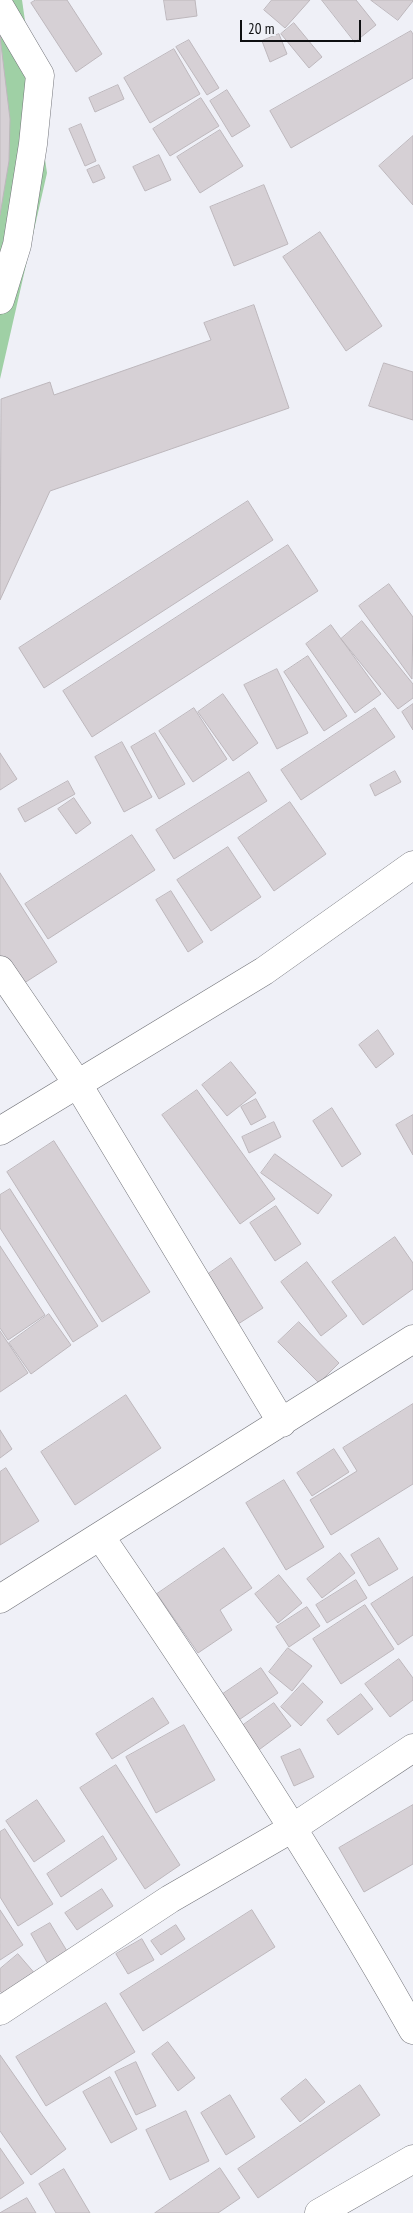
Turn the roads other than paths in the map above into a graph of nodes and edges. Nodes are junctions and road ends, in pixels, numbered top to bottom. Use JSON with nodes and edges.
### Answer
{"nodes":[{"id":1,"x":0,"y":7,"type":"edge"},
{"id":2,"x":0,"y":300,"type":"edge"},
{"id":3,"x":413,"y":865,"type":"edge"},
{"id":4,"x":0,"y":970,"type":"edge"},
{"id":5,"x":77,"y":1083,"type":"junction"},
{"id":6,"x":0,"y":1131,"type":"edge"},
{"id":7,"x":413,"y":1339,"type":"edge"},
{"id":8,"x":282,"y":1423,"type":"junction"},
{"id":9,"x":100,"y":1536,"type":"junction"},
{"id":10,"x":0,"y":1600,"type":"edge"},
{"id":11,"x":413,"y":1748,"type":"edge"},
{"id":12,"x":291,"y":1829,"type":"junction"},
{"id":13,"x":0,"y":2011,"type":"edge"},
{"id":14,"x":413,"y":2030,"type":"edge"},
{"id":15,"x":413,"y":2159,"type":"edge"},
{"id":16,"x":319,"y":2213,"type":"edge"}],
"edges":[{"from":1,"to":2,"type":"street"},
{"from":3,"to":5,"type":"street"},
{"from":4,"to":5,"type":"street"},
{"from":5,"to":6,"type":"street"},
{"from":5,"to":8,"type":"street"},
{"from":7,"to":8,"type":"street"},
{"from":8,"to":9,"type":"street"},
{"from":9,"to":10,"type":"street"},
{"from":9,"to":12,"type":"street"},
{"from":11,"to":12,"type":"street"},
{"from":12,"to":13,"type":"street"},
{"from":12,"to":14,"type":"street"},
{"from":15,"to":16,"type":"street"}]}
